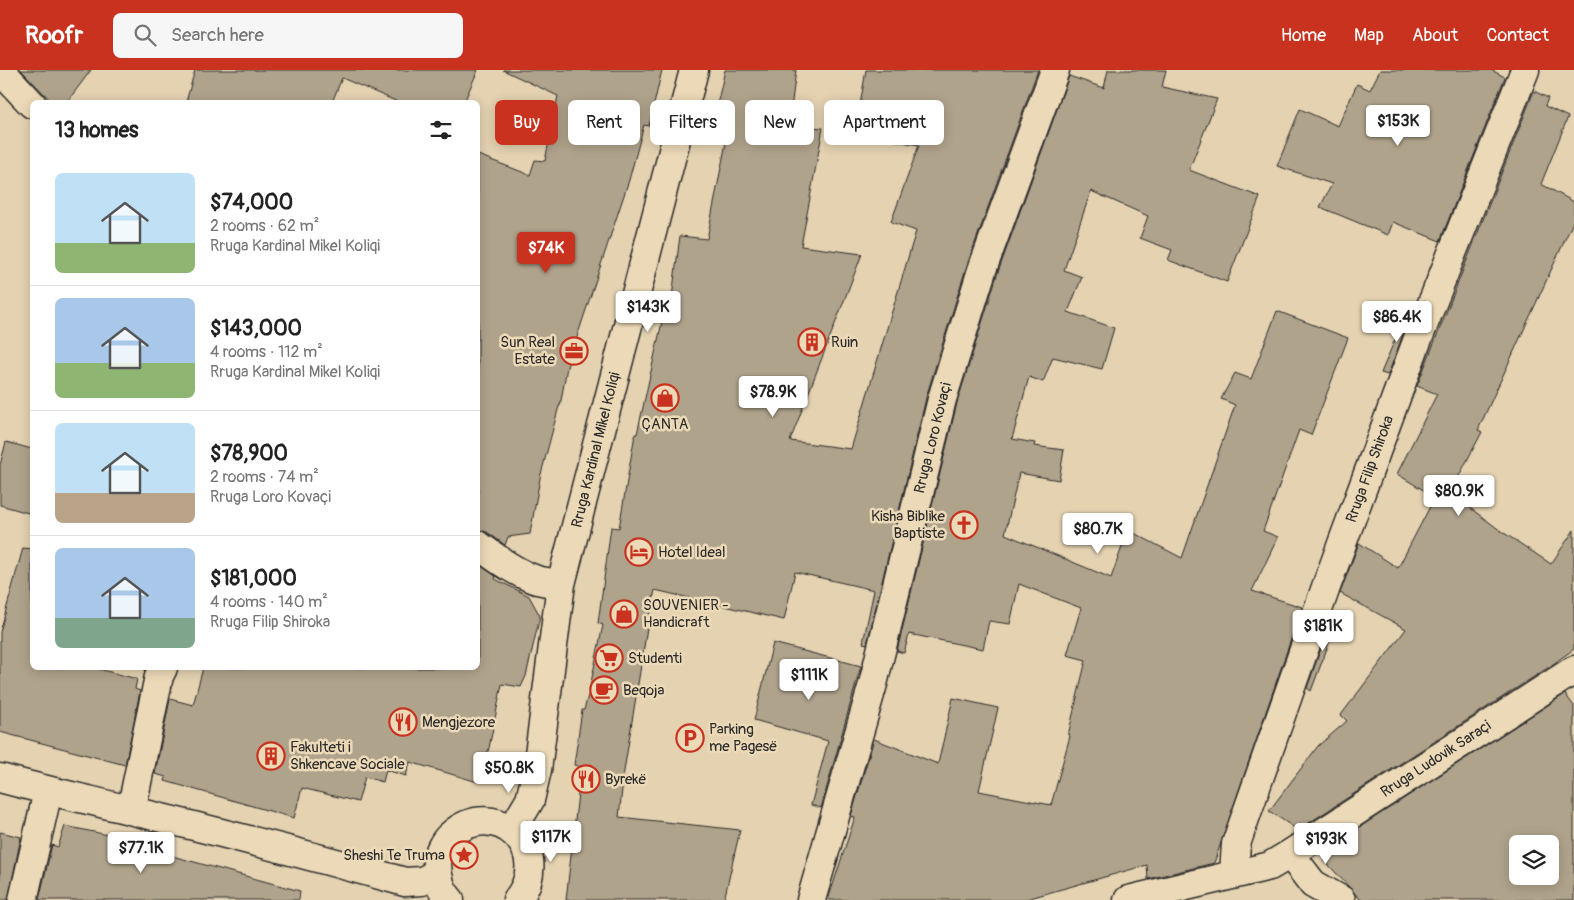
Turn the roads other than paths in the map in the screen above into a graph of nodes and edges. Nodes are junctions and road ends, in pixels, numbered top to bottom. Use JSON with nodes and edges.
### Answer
{"nodes":[{"id":1,"x":0,"y":70,"type":"edge"},
{"id":2,"x":694,"y":70,"type":"edge"},
{"id":3,"x":1055,"y":70,"type":"edge"},
{"id":4,"x":1524,"y":70,"type":"edge"},
{"id":5,"x":30,"y":102,"type":"edge"},
{"id":6,"x":480,"y":547,"type":"edge"},
{"id":7,"x":561,"y":584,"type":"junction"},
{"id":8,"x":162,"y":670,"type":"edge"},
{"id":9,"x":1574,"y":670,"type":"edge"},
{"id":10,"x":0,"y":778,"type":"edge"},
{"id":11,"x":48,"y":792,"type":"junction"},
{"id":12,"x":132,"y":810,"type":"junction"},
{"id":13,"x":512,"y":830,"type":"junction"},
{"id":14,"x":1290,"y":854,"type":"junction"},
{"id":15,"x":437,"y":874,"type":"junction"},
{"id":16,"x":1234,"y":874,"type":"junction"},
{"id":17,"x":22,"y":900,"type":"edge"},
{"id":18,"x":450,"y":900,"type":"edge"},
{"id":19,"x":517,"y":900,"type":"edge"},
{"id":20,"x":811,"y":900,"type":"edge"},
{"id":21,"x":1128,"y":900,"type":"edge"},
{"id":22,"x":1341,"y":900,"type":"edge"}],
"edges":[{"from":1,"to":5,"type":"street"},
{"from":2,"to":7,"type":"street","name":"Rruga Kardinal Mikel Koliqi"},
{"from":3,"to":20,"type":"street","name":"Rruga Loro Kovaçi"},
{"from":4,"to":16,"type":"street","name":"Rruga Filip Shiroka"},
{"from":6,"to":7,"type":"street"},
{"from":7,"to":13,"type":"street","name":"Rruga Kardinal Mikel Koliqi"},
{"from":8,"to":12,"type":"street"},
{"from":9,"to":14,"type":"street","name":"Rruga Ludovik Saraçi"},
{"from":10,"to":11,"type":"street"},
{"from":11,"to":12,"type":"street"},
{"from":11,"to":17,"type":"street"},
{"from":12,"to":15,"type":"street"},
{"from":13,"to":15,"type":"street"},
{"from":13,"to":19,"type":"street"},
{"from":14,"to":16,"type":"street","name":"Rruga Ludovik Saraçi"},
{"from":14,"to":22,"type":"street"},
{"from":15,"to":18,"type":"street"},
{"from":16,"to":21,"type":"street","name":"Rruga Ludovik Saraçi"}]}
